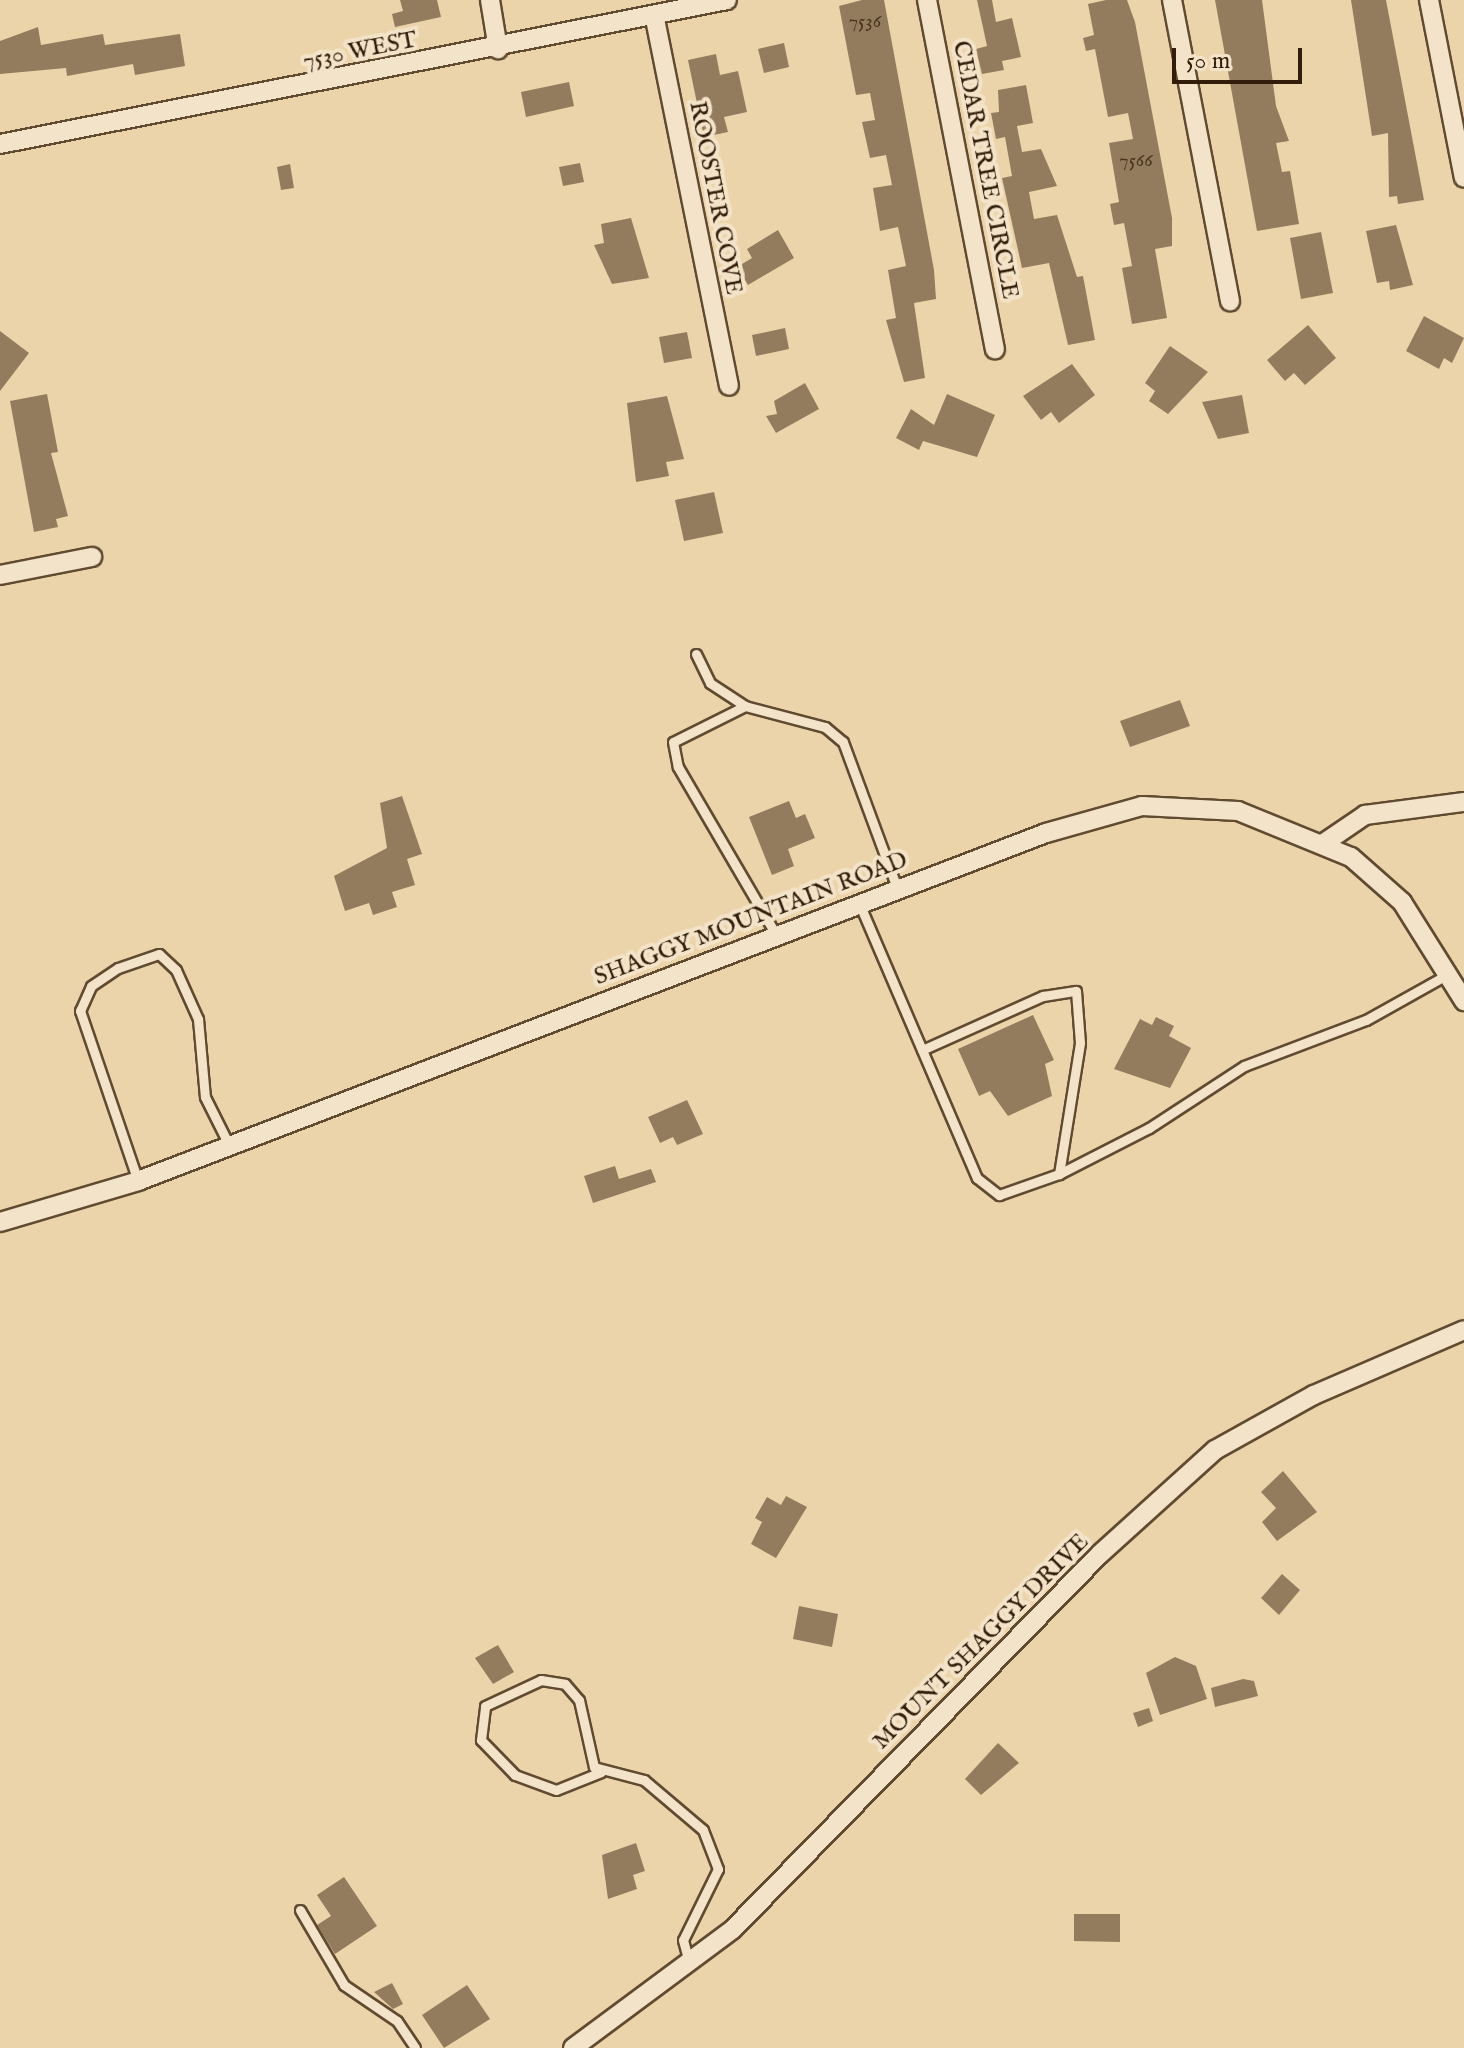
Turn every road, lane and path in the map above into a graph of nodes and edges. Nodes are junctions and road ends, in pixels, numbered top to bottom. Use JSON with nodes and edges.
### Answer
{"nodes":[{"id":1,"x":490,"y":0,"type":"edge"},
{"id":2,"x":727,"y":0,"type":"edge"},
{"id":3,"x":927,"y":0,"type":"edge"},
{"id":4,"x":1172,"y":0,"type":"edge"},
{"id":5,"x":1429,"y":0,"type":"edge"},
{"id":6,"x":655,"y":19,"type":"junction"},
{"id":7,"x":498,"y":49,"type":"junction"},
{"id":8,"x":0,"y":144,"type":"edge"},
{"id":9,"x":1464,"y":178,"type":"edge"},
{"id":10,"x":1230,"y":301,"type":"dead end"},
{"id":11,"x":995,"y":349,"type":"dead end"},
{"id":12,"x":729,"y":386,"type":"dead end"},
{"id":13,"x":92,"y":557,"type":"dead end"},
{"id":14,"x":0,"y":573,"type":"edge"},
{"id":15,"x":696,"y":654,"type":"dead end"},
{"id":16,"x":745,"y":706,"type":"junction"},
{"id":17,"x":1464,"y":802,"type":"edge"},
{"id":18,"x":1324,"y":843,"type":"junction"},
{"id":19,"x":897,"y":888,"type":"junction"},
{"id":20,"x":859,"y":903,"type":"junction"},
{"id":21,"x":776,"y":935,"type":"junction"},
{"id":22,"x":1450,"y":973,"type":"junction"},
{"id":23,"x":1464,"y":1001,"type":"edge"},
{"id":24,"x":922,"y":1050,"type":"junction"},
{"id":25,"x":229,"y":1145,"type":"junction"},
{"id":26,"x":1059,"y":1174,"type":"junction"},
{"id":27,"x":138,"y":1181,"type":"junction"},
{"id":28,"x":0,"y":1222,"type":"edge"},
{"id":29,"x":1464,"y":1330,"type":"edge"},
{"id":30,"x":601,"y":1772,"type":"junction"},
{"id":31,"x":300,"y":1910,"type":"dead end"},
{"id":32,"x":690,"y":1966,"type":"junction"},
{"id":33,"x":415,"y":2048,"type":"edge"},
{"id":34,"x":573,"y":2048,"type":"edge"}],
"edges":[{"from":1,"to":7,"type":"street"},
{"from":2,"to":6,"type":"street","name":"7530 WEST"},
{"from":3,"to":11,"type":"street","name":"CEDAR TREE CIRCLE"},
{"from":4,"to":10,"type":"street"},
{"from":5,"to":9,"type":"street"},
{"from":6,"to":7,"type":"street","name":"7530 WEST"},
{"from":6,"to":12,"type":"street","name":"ROOSTER COVE"},
{"from":7,"to":8,"type":"street","name":"7530 WEST"},
{"from":13,"to":14,"type":"street"},
{"from":15,"to":16,"type":"lane"},
{"from":16,"to":19,"type":"lane"},
{"from":16,"to":21,"type":"lane"},
{"from":17,"to":18,"type":"street"},
{"from":18,"to":19,"type":"street","name":"SHAGGY MOUNTAIN ROAD"},
{"from":18,"to":22,"type":"street","name":"SHAGGY MOUNTAIN ROAD"},
{"from":19,"to":20,"type":"street","name":"SHAGGY MOUNTAIN ROAD"},
{"from":20,"to":21,"type":"street","name":"SHAGGY MOUNTAIN ROAD"},
{"from":20,"to":24,"type":"lane"},
{"from":21,"to":25,"type":"street","name":"SHAGGY MOUNTAIN ROAD"},
{"from":22,"to":23,"type":"street","name":"SHAGGY MOUNTAIN ROAD"},
{"from":22,"to":26,"type":"lane"},
{"from":24,"to":26,"type":"lane"},
{"from":24,"to":26,"type":"lane"},
{"from":25,"to":27,"type":"street","name":"SHAGGY MOUNTAIN ROAD"},
{"from":25,"to":27,"type":"lane"},
{"from":27,"to":28,"type":"street","name":"SHAGGY MOUNTAIN ROAD"},
{"from":29,"to":32,"type":"street","name":"MOUNT SHAGGY DRIVE"},
{"from":30,"to":30,"type":"lane"},
{"from":30,"to":32,"type":"lane"},
{"from":31,"to":33,"type":"lane"},
{"from":32,"to":34,"type":"street","name":"MOUNT SHAGGY DRIVE"}]}
